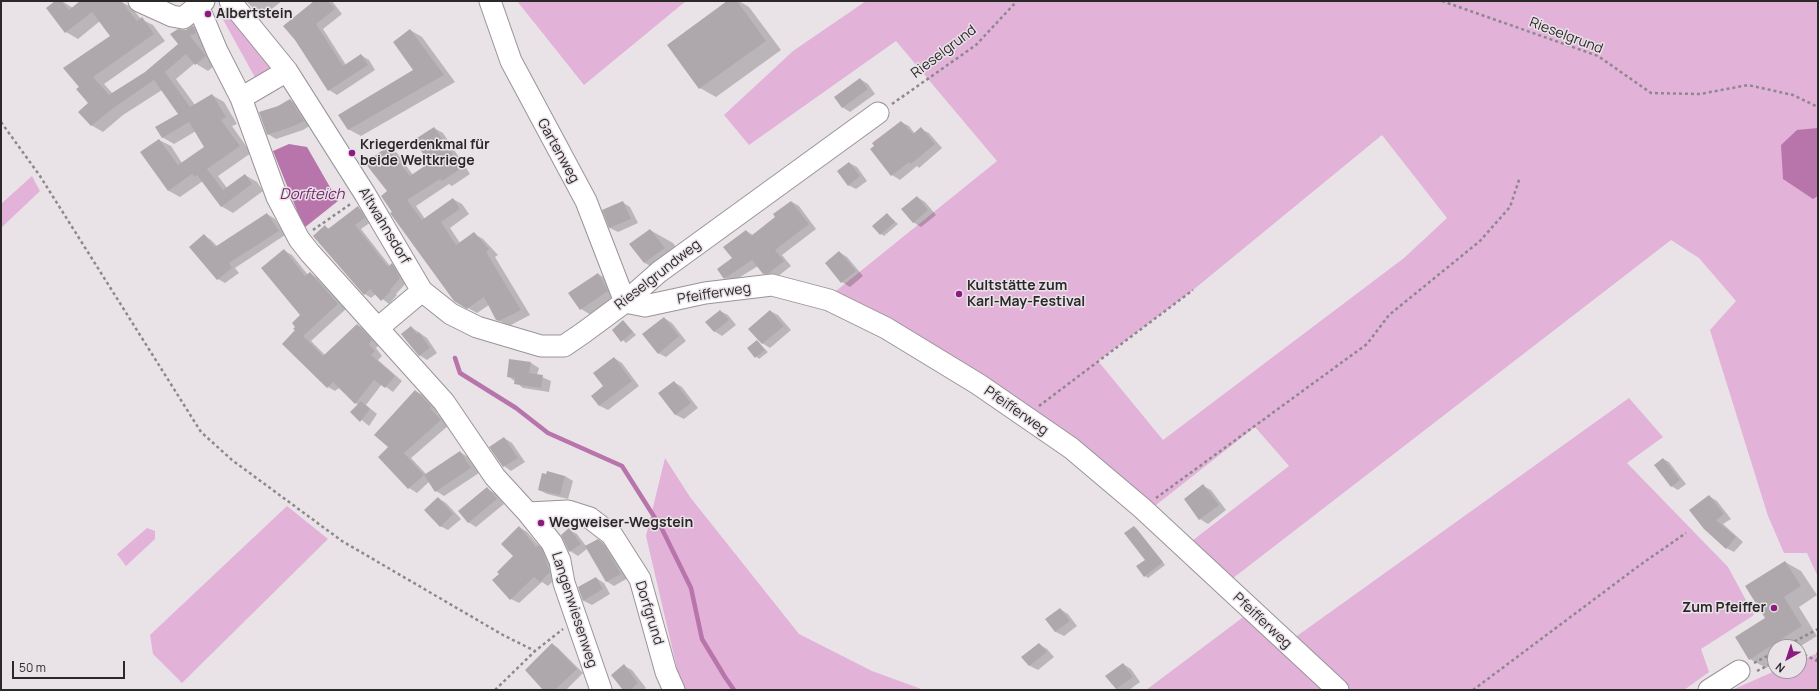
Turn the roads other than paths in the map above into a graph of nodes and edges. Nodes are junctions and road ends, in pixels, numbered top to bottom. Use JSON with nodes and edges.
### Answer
{"nodes":[{"id":1,"x":139,"y":1,"type":"edge"},
{"id":2,"x":230,"y":1,"type":"edge"},
{"id":3,"x":490,"y":1,"type":"edge"},
{"id":4,"x":199,"y":2,"type":"edge"},
{"id":5,"x":287,"y":71,"type":"junction"},
{"id":6,"x":241,"y":98,"type":"junction"},
{"id":7,"x":878,"y":113,"type":"road end"},
{"id":8,"x":422,"y":291,"type":"junction"},
{"id":9,"x":625,"y":302,"type":"junction"},
{"id":10,"x":378,"y":328,"type":"junction"},
{"id":11,"x":528,"y":513,"type":"junction"},
{"id":12,"x":1739,"y":671,"type":"road end"},
{"id":13,"x":600,"y":690,"type":"edge"},
{"id":14,"x":674,"y":690,"type":"edge"},
{"id":15,"x":1338,"y":690,"type":"edge"},
{"id":16,"x":1709,"y":690,"type":"edge"}],
"edges":[{"from":1,"to":4,"type":"street"},
{"from":2,"to":5,"type":"street","name":"Altwahnsdorf"},
{"from":3,"to":9,"type":"street","name":"Gartenweg"},
{"from":4,"to":6,"type":"street"},
{"from":5,"to":6,"type":"street"},
{"from":5,"to":8,"type":"street","name":"Altwahnsdorf"},
{"from":6,"to":10,"type":"street"},
{"from":7,"to":9,"type":"street","name":"Rieselgrundweg"},
{"from":8,"to":9,"type":"street","name":"Rieselgrundweg"},
{"from":8,"to":10,"type":"street"},
{"from":9,"to":15,"type":"street","name":"Pfeifferweg"},
{"from":10,"to":11,"type":"street"},
{"from":11,"to":13,"type":"street","name":"Langenwiesenweg"},
{"from":11,"to":14,"type":"street","name":"Dorfgrund"},
{"from":12,"to":16,"type":"street"}]}
